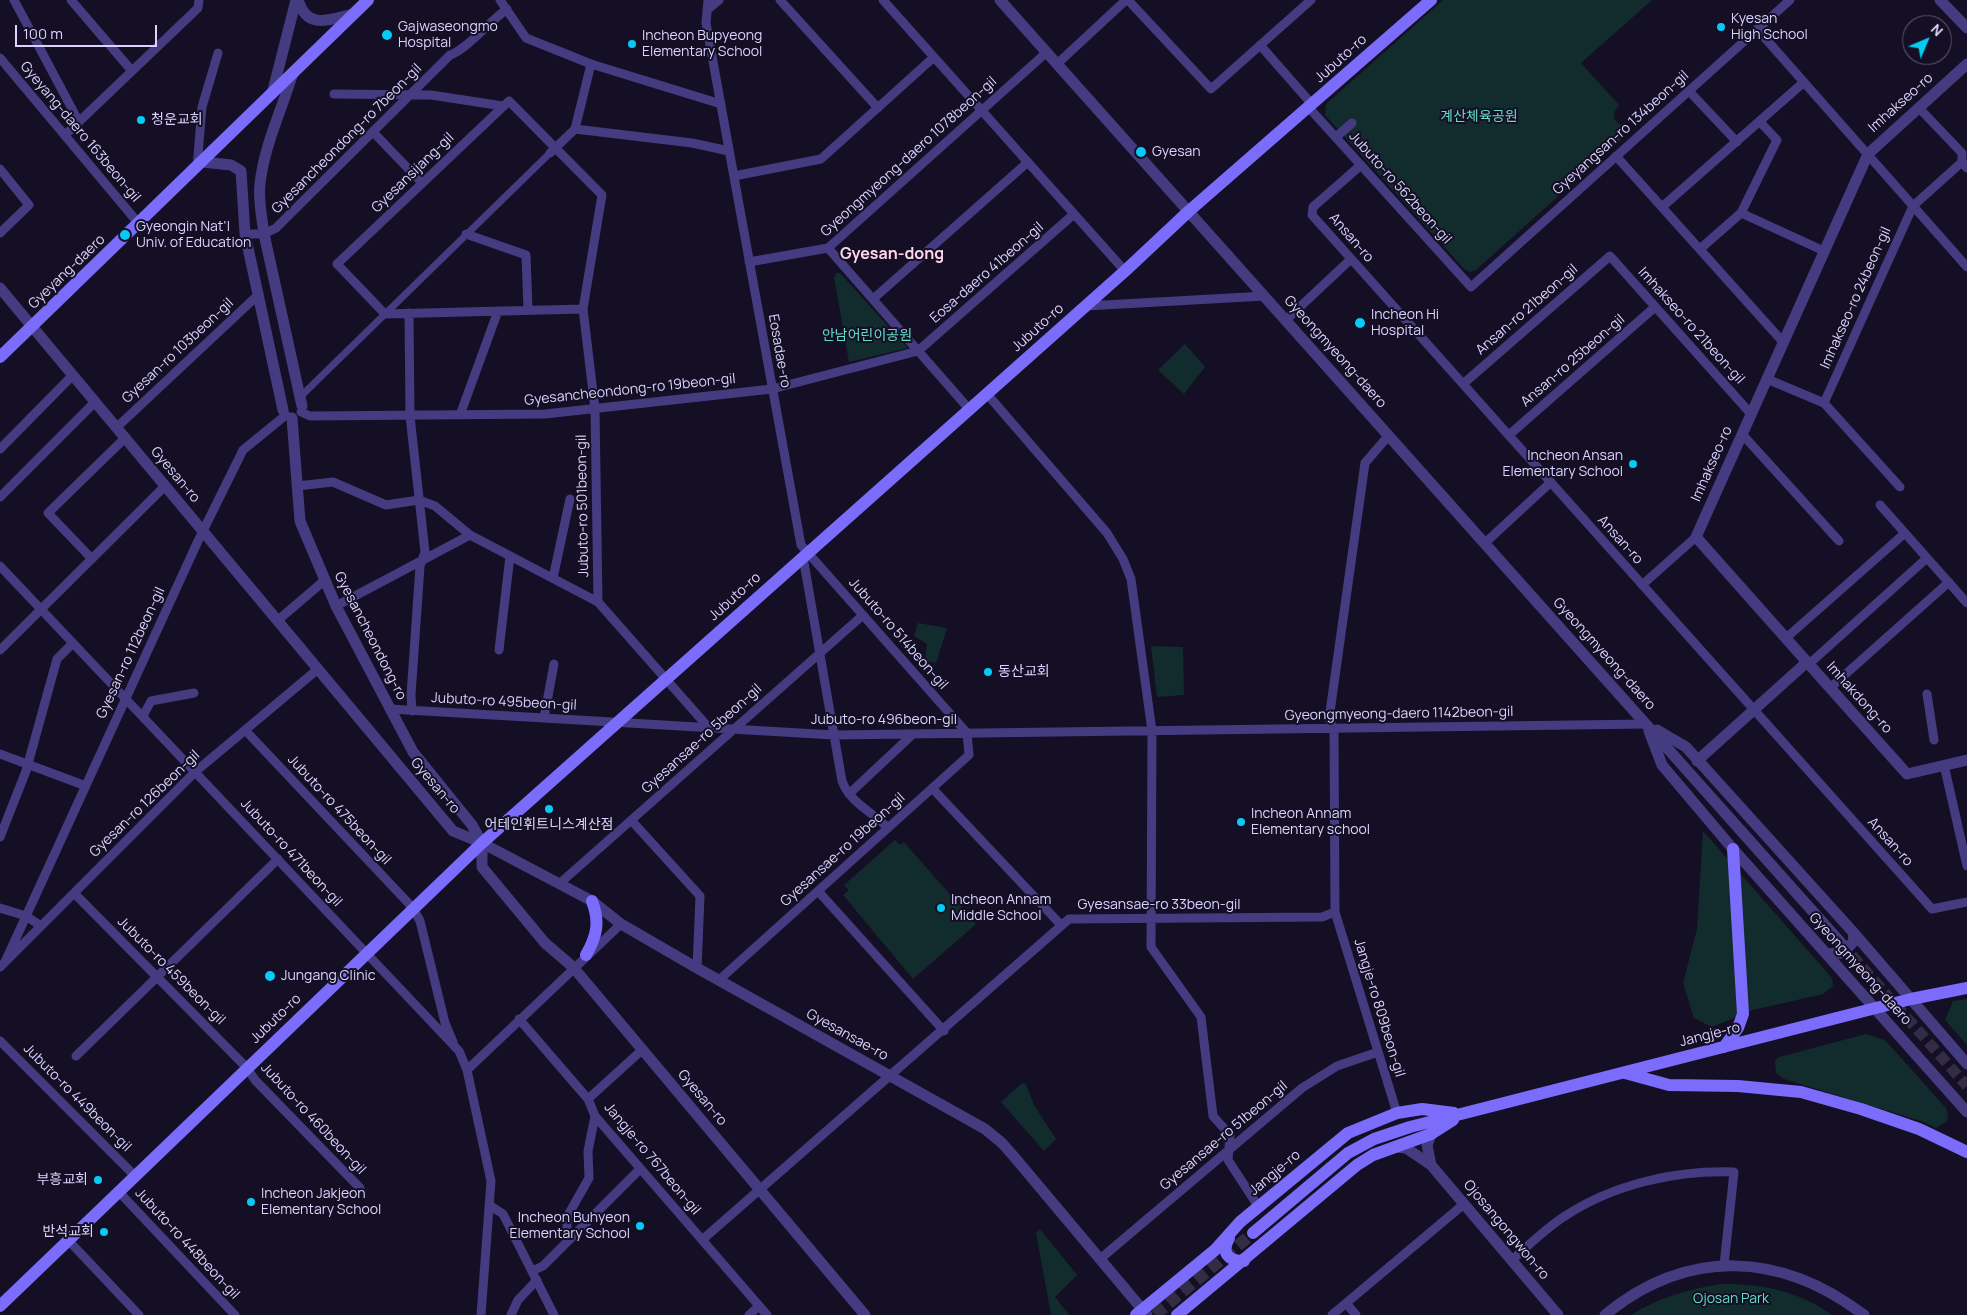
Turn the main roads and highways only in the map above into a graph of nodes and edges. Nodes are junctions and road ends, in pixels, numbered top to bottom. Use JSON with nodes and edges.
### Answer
{"nodes":[{"id":1,"x":368,"y":0,"type":"edge"},
{"id":2,"x":1431,"y":0,"type":"edge"},
{"id":3,"x":0,"y":357,"type":"edge"},
{"id":4,"x":1733,"y":850,"type":"road end"},
{"id":5,"x":592,"y":901,"type":"road end"},
{"id":6,"x":586,"y":955,"type":"road end"},
{"id":7,"x":1967,"y":988,"type":"edge"},
{"id":8,"x":1724,"y":1047,"type":"junction"},
{"id":9,"x":1623,"y":1073,"type":"junction"},
{"id":10,"x":1461,"y":1114,"type":"junction"},
{"id":11,"x":1967,"y":1152,"type":"edge"},
{"id":12,"x":1240,"y":1222,"type":"junction"},
{"id":13,"x":1253,"y":1233,"type":"tunnel mouth"},
{"id":14,"x":1244,"y":1261,"type":"junction"},
{"id":15,"x":0,"y":1306,"type":"edge"},
{"id":16,"x":1141,"y":1313,"type":"edge"},
{"id":17,"x":1177,"y":1315,"type":"edge"}],
"edges":[{"from":1,"to":3,"type":"main road","name":"Gyeyang-daero"},
{"from":2,"to":15,"type":"main road","name":"Jubuto-ro"},
{"from":4,"to":8,"type":"main road"},
{"from":5,"to":6,"type":"main road"},
{"from":7,"to":8,"type":"main road","name":"Jangje-ro"},
{"from":8,"to":9,"type":"main road","name":"Jangje-ro"},
{"from":9,"to":10,"type":"main road","name":"Jangje-ro"},
{"from":9,"to":11,"type":"main road"},
{"from":10,"to":12,"type":"main road","name":"Jangje-ro"},
{"from":10,"to":13,"type":"main road","name":"Jangje-ro"},
{"from":10,"to":14,"type":"main road","name":"Jangje-ro"},
{"from":12,"to":14,"type":"main road"},
{"from":12,"to":16,"type":"main road","name":"Jangje-ro"},
{"from":14,"to":17,"type":"main road","name":"Jangje-ro"}]}
